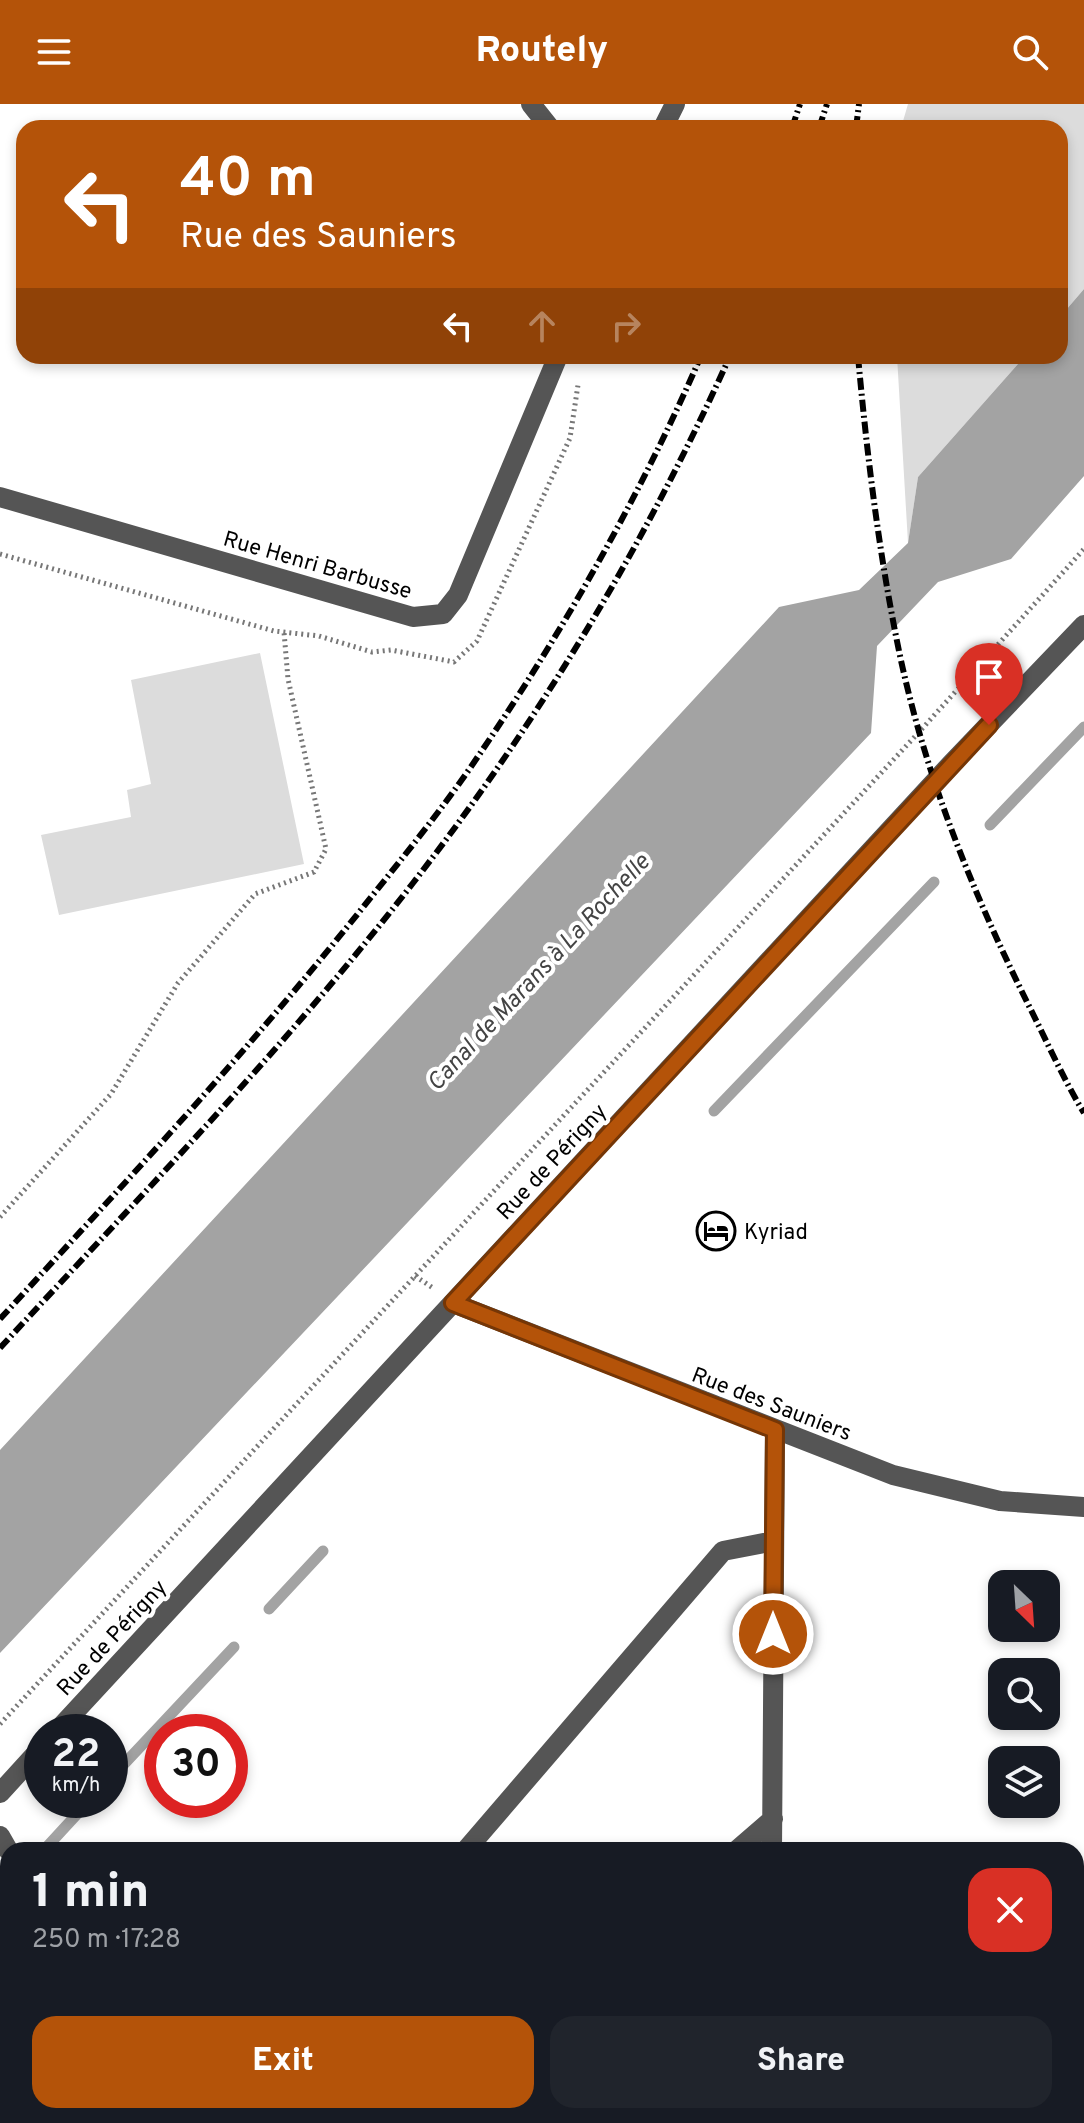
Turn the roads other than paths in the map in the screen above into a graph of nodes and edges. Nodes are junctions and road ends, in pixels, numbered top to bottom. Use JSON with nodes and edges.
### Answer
{"nodes":[{"id":1,"x":531,"y":104,"type":"edge"},
{"id":2,"x":544,"y":120,"type":"edge"},
{"id":3,"x":555,"y":364,"type":"edge"},
{"id":4,"x":0,"y":497,"type":"edge"},
{"id":5,"x":1084,"y":625,"type":"edge"},
{"id":6,"x":453,"y":1303,"type":"junction"},
{"id":7,"x":775,"y":1430,"type":"junction"},
{"id":8,"x":1084,"y":1507,"type":"edge"},
{"id":9,"x":774,"y":1541,"type":"junction"},
{"id":10,"x":73,"y":1714,"type":"edge"},
{"id":11,"x":24,"y":1767,"type":"edge"},
{"id":12,"x":0,"y":1793,"type":"edge"},
{"id":13,"x":773,"y":1819,"type":"junction"},
{"id":14,"x":473,"y":1842,"type":"edge"},
{"id":15,"x":746,"y":1842,"type":"edge"},
{"id":16,"x":772,"y":1842,"type":"edge"}],
"edges":[{"from":1,"to":2,"type":"street"},
{"from":3,"to":4,"type":"street","name":"Rue Henri Barbusse"},
{"from":5,"to":6,"type":"street","name":"Rue de Périgny"},
{"from":6,"to":7,"type":"street","name":"Rue des Sauniers"},
{"from":6,"to":10,"type":"street","name":"Rue de Périgny"},
{"from":7,"to":8,"type":"street","name":"Rue des Sauniers"},
{"from":7,"to":9,"type":"street"},
{"from":9,"to":13,"type":"street"},
{"from":9,"to":14,"type":"street"},
{"from":11,"to":12,"type":"street"},
{"from":13,"to":15,"type":"street"},
{"from":13,"to":16,"type":"street"}]}
